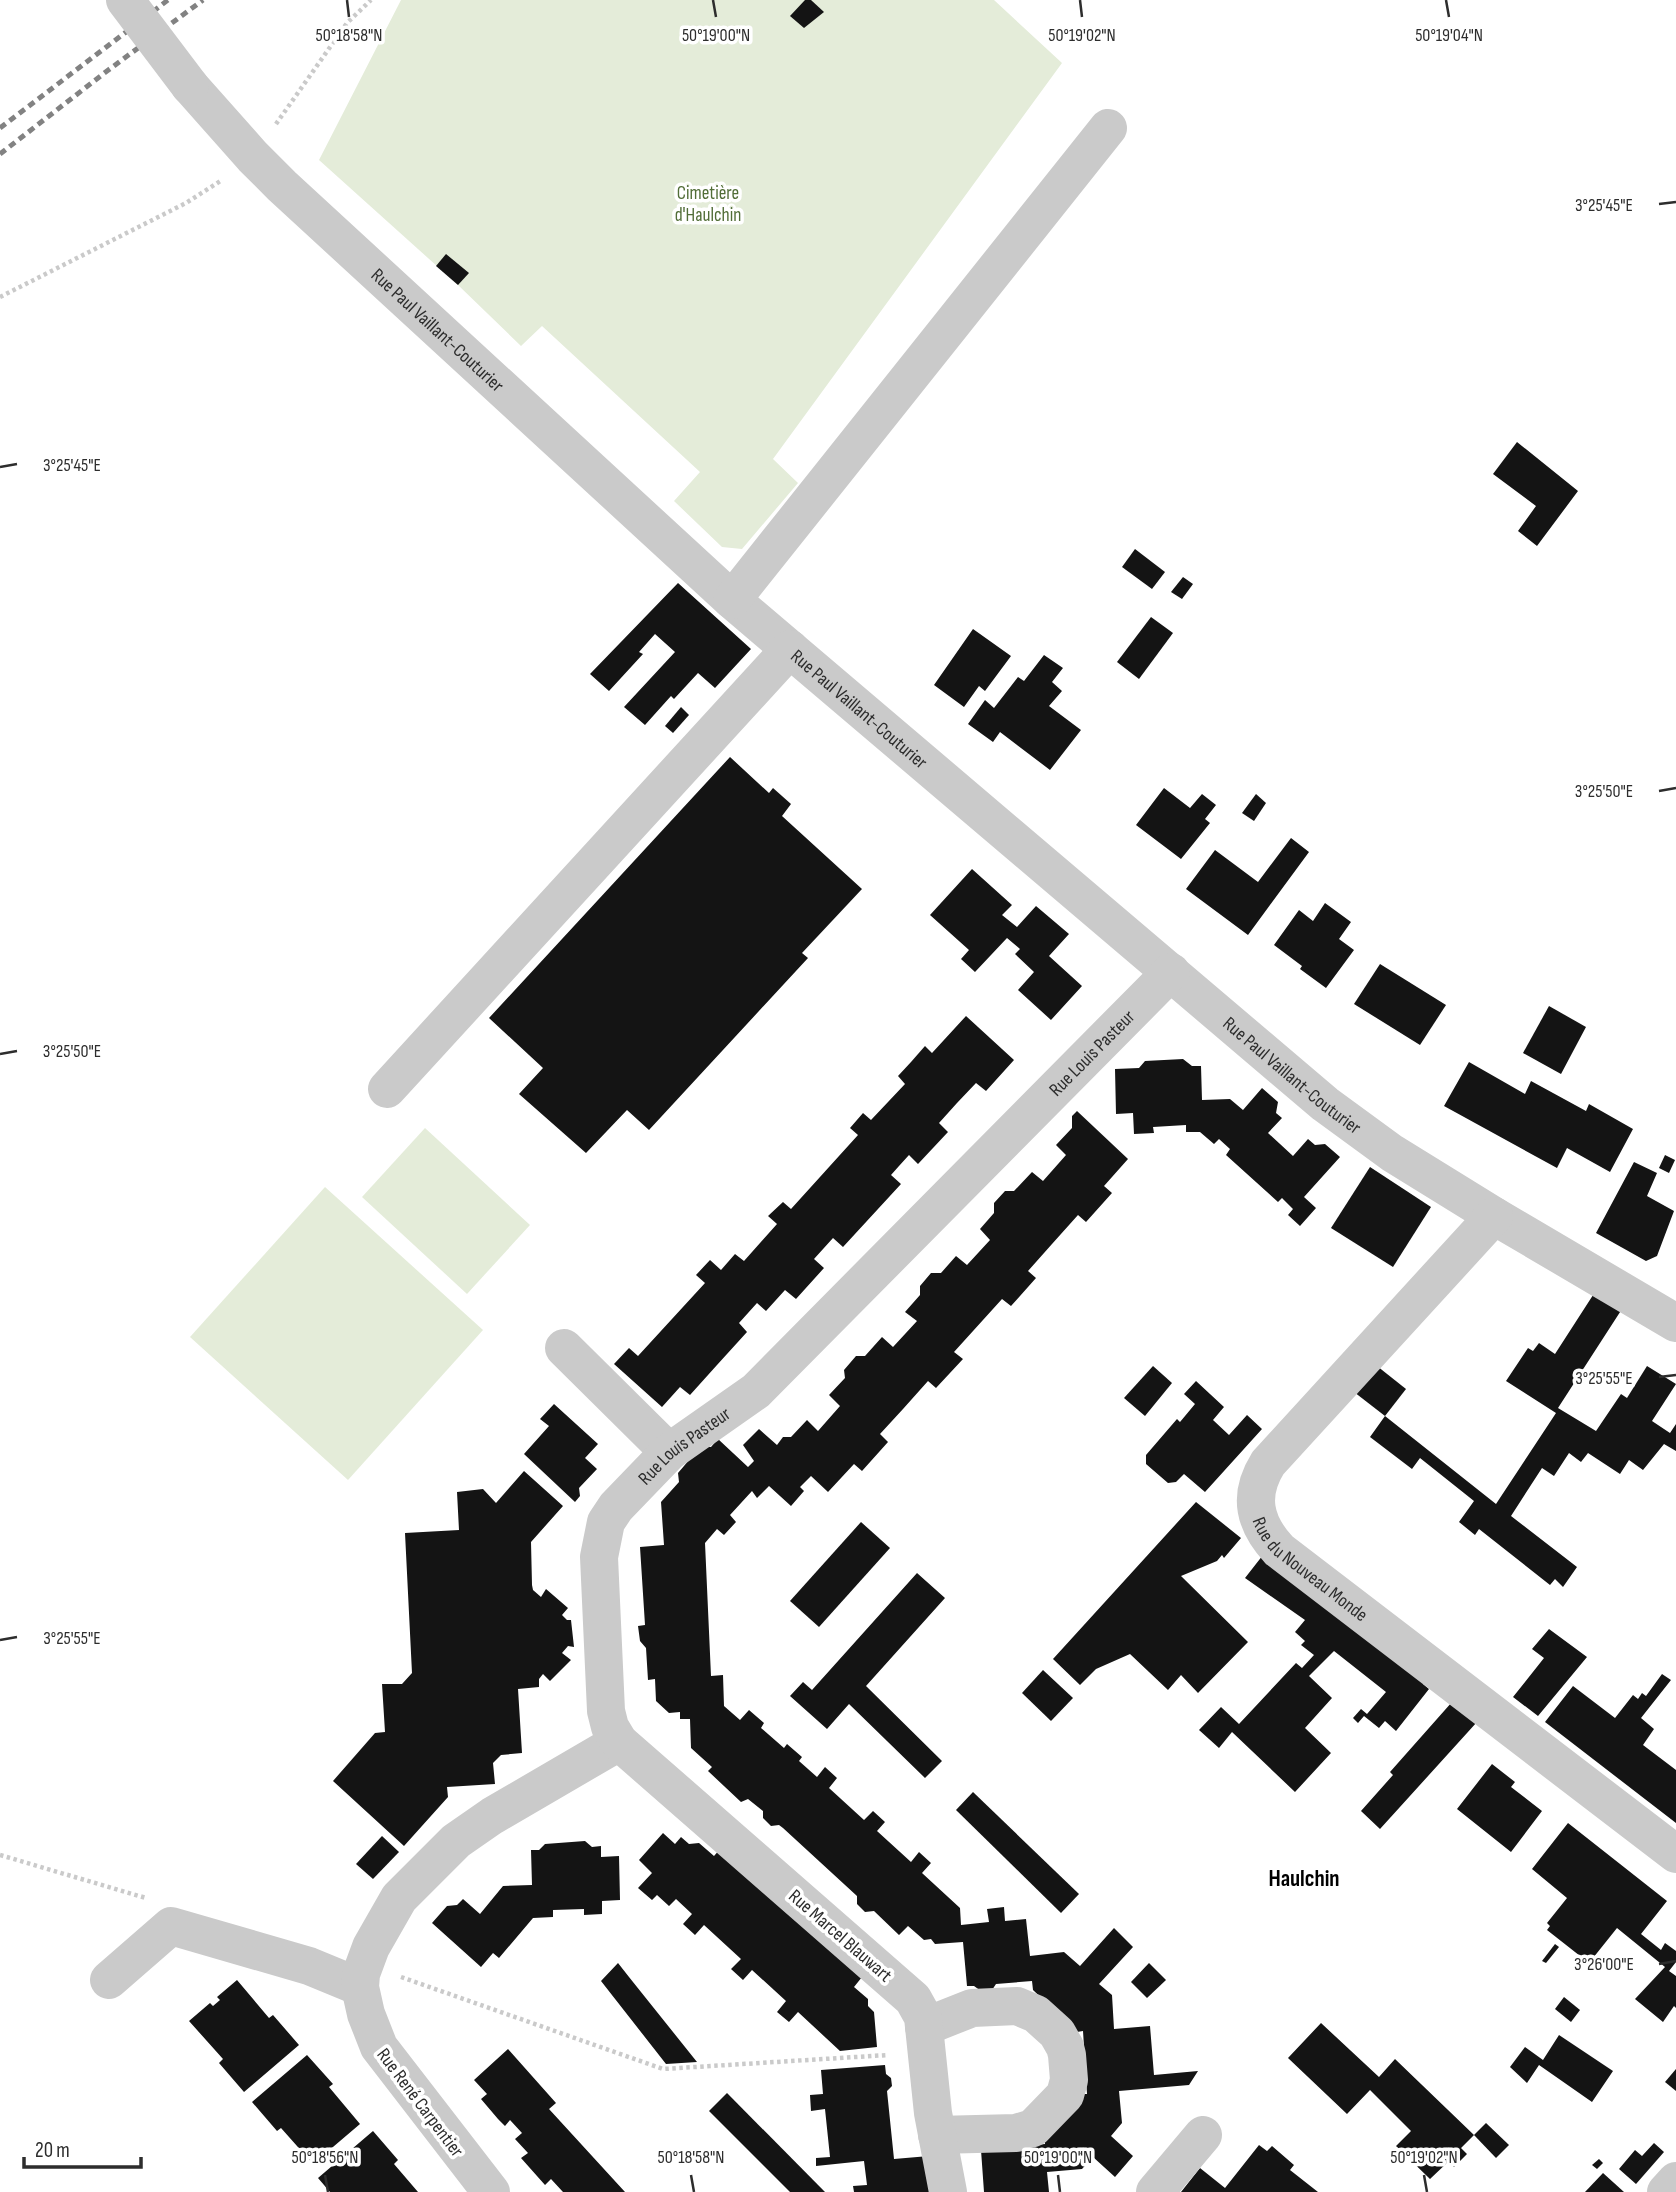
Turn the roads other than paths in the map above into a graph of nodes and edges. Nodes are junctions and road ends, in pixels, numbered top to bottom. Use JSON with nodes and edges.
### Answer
{"nodes":[{"id":1,"x":125,"y":0,"type":"edge"},
{"id":2,"x":1108,"y":128,"type":"dead end"},
{"id":3,"x":732,"y":600,"type":"junction"},
{"id":4,"x":790,"y":649,"type":"junction"},
{"id":5,"x":1171,"y":972,"type":"junction"},
{"id":6,"x":387,"y":1089,"type":"dead end"},
{"id":7,"x":1494,"y":1216,"type":"junction"},
{"id":8,"x":1676,"y":1323,"type":"edge"},
{"id":9,"x":564,"y":1348,"type":"dead end"},
{"id":10,"x":669,"y":1452,"type":"junction"},
{"id":11,"x":619,"y":1742,"type":"junction"},
{"id":12,"x":1676,"y":1854,"type":"edge"},
{"id":13,"x":362,"y":1975,"type":"junction"},
{"id":14,"x":109,"y":1980,"type":"dead end"},
{"id":15,"x":926,"y":2040,"type":"junction"},
{"id":16,"x":937,"y":2135,"type":"junction"},
{"id":17,"x":1203,"y":2135,"type":"dead end"},
{"id":18,"x":1676,"y":2181,"type":"edge"},
{"id":19,"x":491,"y":2192,"type":"edge"},
{"id":20,"x":948,"y":2192,"type":"edge"},
{"id":21,"x":1155,"y":2192,"type":"edge"},
{"id":22,"x":1666,"y":2192,"type":"edge"}],
"edges":[{"from":1,"to":3,"type":"street","name":"Rue Paul Vaillant-Couturier","bridge":true},
{"from":2,"to":3,"type":"street"},
{"from":3,"to":4,"type":"street","name":"Rue Paul Vaillant-Couturier"},
{"from":4,"to":5,"type":"street","name":"Rue Paul Vaillant-Couturier"},
{"from":4,"to":6,"type":"street"},
{"from":5,"to":7,"type":"street","name":"Rue Paul Vaillant-Couturier"},
{"from":5,"to":10,"type":"street","name":"Rue Louis Pasteur"},
{"from":7,"to":8,"type":"street","name":"Rue Paul Vaillant-Couturier"},
{"from":7,"to":12,"type":"street","name":"Rue du Nouveau Monde"},
{"from":9,"to":10,"type":"street"},
{"from":10,"to":11,"type":"street","name":"Rue Louis Pasteur"},
{"from":11,"to":13,"type":"street"},
{"from":11,"to":15,"type":"street","name":"Rue Marcel Blauwart"},
{"from":13,"to":14,"type":"street"},
{"from":13,"to":19,"type":"street","name":"Rue René Carpentier"},
{"from":15,"to":16,"type":"street","name":"Rue Marcel Blauwart"},
{"from":15,"to":16,"type":"street"},
{"from":16,"to":20,"type":"street","name":"Rue Marcel Blauwart"},
{"from":17,"to":21,"type":"street"},
{"from":18,"to":22,"type":"street"}]}
